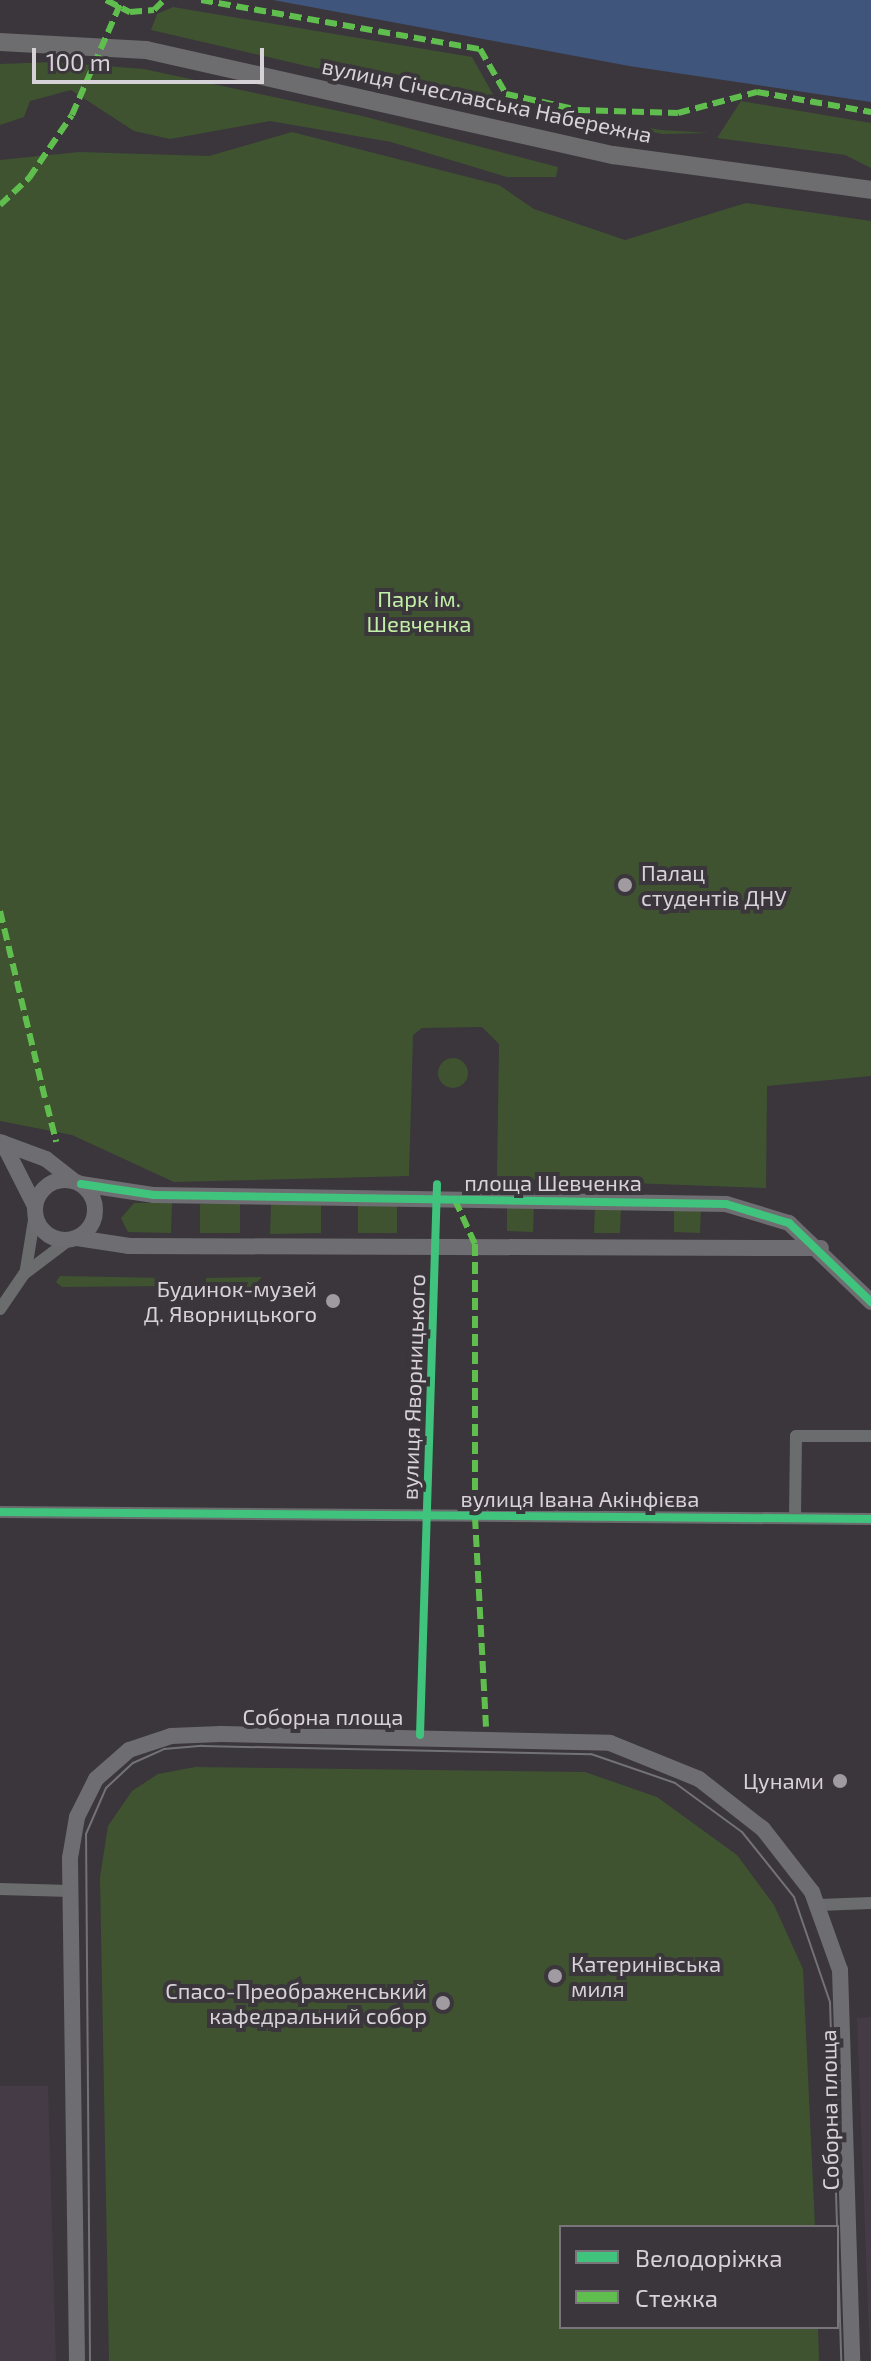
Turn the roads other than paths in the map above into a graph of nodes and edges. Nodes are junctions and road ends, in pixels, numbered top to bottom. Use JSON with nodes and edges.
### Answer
{"nodes":[{"id":1,"x":0,"y":42,"type":"edge"},
{"id":2,"x":871,"y":190,"type":"edge"},
{"id":3,"x":1,"y":1143,"type":"edge"},
{"id":4,"x":77,"y":1182,"type":"junction"},
{"id":5,"x":35,"y":1210,"type":"junction"},
{"id":6,"x":73,"y":1239,"type":"junction"},
{"id":7,"x":821,"y":1248,"type":"junction"},
{"id":8,"x":24,"y":1274,"type":"junction"},
{"id":9,"x":871,"y":1302,"type":"edge"},
{"id":10,"x":0,"y":1309,"type":"edge"},
{"id":11,"x":845,"y":1436,"type":"dead end"},
{"id":12,"x":0,"y":1512,"type":"edge"},
{"id":13,"x":795,"y":1518,"type":"junction"},
{"id":14,"x":871,"y":1519,"type":"edge"},
{"id":15,"x":0,"y":1889,"type":"edge"},
{"id":16,"x":70,"y":1891,"type":"junction"},
{"id":17,"x":871,"y":1903,"type":"edge"},
{"id":18,"x":819,"y":1905,"type":"junction"},
{"id":19,"x":77,"y":2361,"type":"edge"},
{"id":20,"x":852,"y":2361,"type":"edge"}],
"edges":[{"from":1,"to":2,"type":"main road","name":"вулиця Січеславська Набережна"},
{"from":3,"to":4,"type":"street"},
{"from":3,"to":5,"type":"street"},
{"from":4,"to":5,"type":"street"},
{"from":4,"to":6,"type":"street"},
{"from":4,"to":7,"type":"street","name":"площа Шевченка"},
{"from":5,"to":6,"type":"street"},
{"from":5,"to":8,"type":"street"},
{"from":6,"to":7,"type":"street"},
{"from":6,"to":8,"type":"street"},
{"from":7,"to":9,"type":"street","name":"площа Шевченка"},
{"from":8,"to":10,"type":"street"},
{"from":11,"to":13,"type":"street"},
{"from":12,"to":13,"type":"street","name":"вулиця Івана Акінфієва"},
{"from":13,"to":14,"type":"street","name":"вулиця Івана Акінфієва"},
{"from":15,"to":16,"type":"street"},
{"from":16,"to":18,"type":"street","name":"Соборна площа"},
{"from":16,"to":19,"type":"street","name":"Соборна площа"},
{"from":17,"to":18,"type":"street"},
{"from":18,"to":20,"type":"street","name":"Соборна площа"}]}
